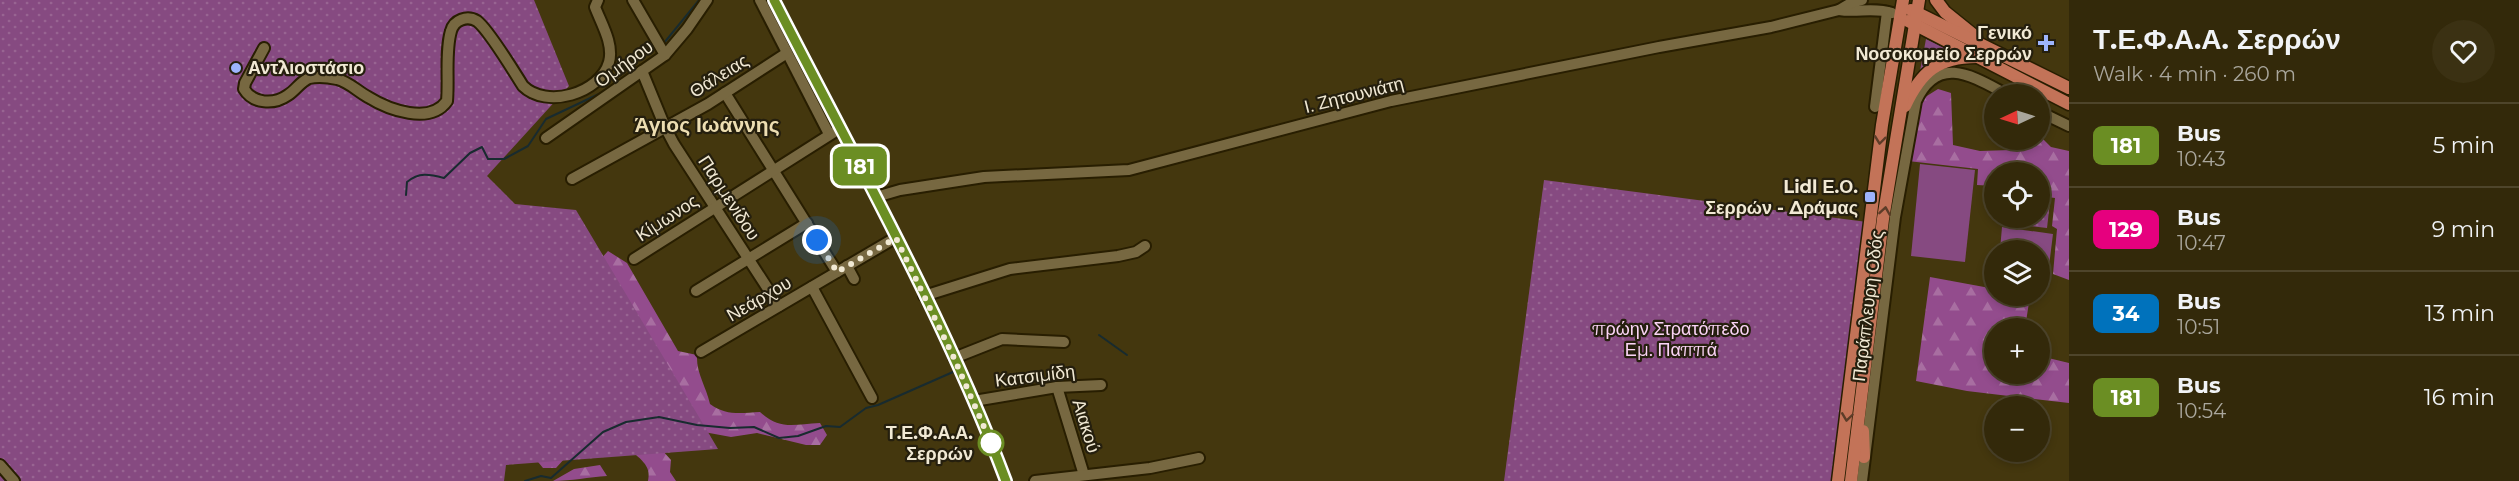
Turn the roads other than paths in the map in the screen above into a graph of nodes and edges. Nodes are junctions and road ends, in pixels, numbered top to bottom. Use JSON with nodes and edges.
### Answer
{"nodes":[{"id":1,"x":598,"y":0,"type":"edge"},
{"id":2,"x":633,"y":0,"type":"edge"},
{"id":3,"x":707,"y":0,"type":"edge"},
{"id":4,"x":760,"y":0,"type":"edge"},
{"id":5,"x":774,"y":0,"type":"edge"},
{"id":6,"x":1862,"y":0,"type":"edge"},
{"id":7,"x":1919,"y":0,"type":"edge"},
{"id":8,"x":1936,"y":0,"type":"edge"},
{"id":9,"x":1839,"y":5,"type":"edge"},
{"id":10,"x":1900,"y":6,"type":"edge"},
{"id":11,"x":1887,"y":12,"type":"junction"},
{"id":12,"x":1915,"y":19,"type":"junction"},
{"id":13,"x":264,"y":48,"type":"dead end"},
{"id":14,"x":1995,"y":52,"type":"junction"},
{"id":15,"x":787,"y":53,"type":"junction"},
{"id":16,"x":665,"y":55,"type":"junction"},
{"id":17,"x":1978,"y":57,"type":"junction"},
{"id":18,"x":642,"y":71,"type":"junction"},
{"id":19,"x":1987,"y":84,"type":"edge"},
{"id":20,"x":2069,"y":88,"type":"edge"},
{"id":21,"x":725,"y":93,"type":"junction"},
{"id":22,"x":2069,"y":104,"type":"edge"},
{"id":23,"x":1875,"y":108,"type":"dead end"},
{"id":24,"x":2050,"y":117,"type":"edge"},
{"id":25,"x":2069,"y":126,"type":"edge"},
{"id":26,"x":1898,"y":127,"type":"junction"},
{"id":27,"x":665,"y":128,"type":"junction"},
{"id":28,"x":834,"y":131,"type":"junction"},
{"id":29,"x":546,"y":138,"type":"dead end"},
{"id":30,"x":773,"y":170,"type":"junction"},
{"id":31,"x":572,"y":179,"type":"dead end"},
{"id":32,"x":876,"y":197,"type":"junction"},
{"id":33,"x":715,"y":207,"type":"junction"},
{"id":34,"x":807,"y":223,"type":"junction"},
{"id":35,"x":896,"y":238,"type":"junction"},
{"id":36,"x":1145,"y":246,"type":"dead end"},
{"id":37,"x":634,"y":259,"type":"dead end"},
{"id":38,"x":748,"y":259,"type":"junction"},
{"id":39,"x":847,"y":266,"type":"junction"},
{"id":40,"x":837,"y":272,"type":"junction"},
{"id":41,"x":854,"y":279,"type":"dead end"},
{"id":42,"x":812,"y":287,"type":"junction"},
{"id":43,"x":696,"y":291,"type":"dead end"},
{"id":44,"x":924,"y":296,"type":"junction"},
{"id":45,"x":779,"y":306,"type":"junction"},
{"id":46,"x":1064,"y":342,"type":"dead end"},
{"id":47,"x":701,"y":352,"type":"dead end"},
{"id":48,"x":954,"y":358,"type":"junction"},
{"id":49,"x":1101,"y":385,"type":"dead end"},
{"id":50,"x":1057,"y":387,"type":"junction"},
{"id":51,"x":1861,"y":394,"type":"junction"},
{"id":52,"x":872,"y":398,"type":"dead end"},
{"id":53,"x":974,"y":401,"type":"junction"},
{"id":54,"x":1864,"y":457,"type":"junction"},
{"id":55,"x":1199,"y":458,"type":"dead end"},
{"id":56,"x":0,"y":465,"type":"edge"},
{"id":57,"x":1084,"y":475,"type":"junction"},
{"id":58,"x":14,"y":481,"type":"edge"},
{"id":59,"x":1006,"y":481,"type":"edge"},
{"id":60,"x":1035,"y":481,"type":"edge"},
{"id":61,"x":1838,"y":481,"type":"edge"},
{"id":62,"x":1851,"y":481,"type":"edge"},
{"id":63,"x":1862,"y":481,"type":"edge"}],
"edges":[{"from":1,"to":13,"type":"street"},
{"from":2,"to":16,"type":"street"},
{"from":3,"to":16,"type":"street","name":"Ομήρου"},
{"from":4,"to":15,"type":"street"},
{"from":5,"to":28,"type":"street"},
{"from":6,"to":9,"type":"street"},
{"from":7,"to":12,"type":"main road"},
{"from":8,"to":14,"type":"main road"},
{"from":9,"to":11,"type":"street"},
{"from":9,"to":32,"type":"street","name":"Ι. Ζητουνιάτη"},
{"from":10,"to":11,"type":"street"},
{"from":10,"to":12,"type":"main road"},
{"from":10,"to":61,"type":"main road","one_way":true},
{"from":11,"to":23,"type":"street"},
{"from":12,"to":14,"type":"main road"},
{"from":12,"to":17,"type":"main road"},
{"from":12,"to":26,"type":"main road"},
{"from":14,"to":20,"type":"main road"},
{"from":15,"to":21,"type":"street","name":"Θάλειας"},
{"from":15,"to":28,"type":"street"},
{"from":16,"to":18,"type":"street","name":"Ομήρου"},
{"from":17,"to":22,"type":"main road"},
{"from":17,"to":26,"type":"main road"},
{"from":18,"to":27,"type":"street","name":"Παρμενίδου"},
{"from":18,"to":29,"type":"street","name":"Ομήρου"},
{"from":19,"to":54,"type":"street","name":"Παράπλευρη Οδός"},
{"from":21,"to":27,"type":"street","name":"Θάλειας"},
{"from":21,"to":30,"type":"street"},
{"from":24,"to":25,"type":"street"},
{"from":51,"to":26,"type":"main road","one_way":true},
{"from":27,"to":31,"type":"street","name":"Θάλειας"},
{"from":27,"to":33,"type":"street","name":"Παρμενίδου"},
{"from":28,"to":30,"type":"street","name":"Κίμωνος"},
{"from":28,"to":32,"type":"street"},
{"from":30,"to":33,"type":"street","name":"Κίμωνος"},
{"from":30,"to":34,"type":"street"},
{"from":32,"to":35,"type":"street"},
{"from":33,"to":37,"type":"street","name":"Κίμωνος"},
{"from":33,"to":38,"type":"street","name":"Παρμενίδου"},
{"from":34,"to":38,"type":"street"},
{"from":34,"to":40,"type":"street"},
{"from":35,"to":39,"type":"street","name":"Νεάρχου"},
{"from":35,"to":44,"type":"street"},
{"from":36,"to":44,"type":"street"},
{"from":38,"to":43,"type":"street"},
{"from":38,"to":45,"type":"street","name":"Παρμενίδου"},
{"from":39,"to":40,"type":"street","name":"Νεάρχου"},
{"from":39,"to":41,"type":"street"},
{"from":40,"to":42,"type":"street","name":"Νεάρχου"},
{"from":42,"to":45,"type":"street","name":"Νεάρχου"},
{"from":42,"to":52,"type":"street"},
{"from":44,"to":48,"type":"street"},
{"from":45,"to":47,"type":"street","name":"Νεάρχου"},
{"from":46,"to":48,"type":"street"},
{"from":48,"to":53,"type":"street"},
{"from":49,"to":50,"type":"street","name":"Κατσιμίδη"},
{"from":50,"to":53,"type":"street","name":"Κατσιμίδη"},
{"from":50,"to":57,"type":"street","name":"Αιακού"},
{"from":51,"to":54,"type":"main road"},
{"from":51,"to":62,"type":"main road"},
{"from":53,"to":59,"type":"street"},
{"from":54,"to":63,"type":"street","name":"Παράπλευρη Οδός"},
{"from":55,"to":57,"type":"street"},
{"from":56,"to":58,"type":"street"},
{"from":57,"to":60,"type":"street"}]}
